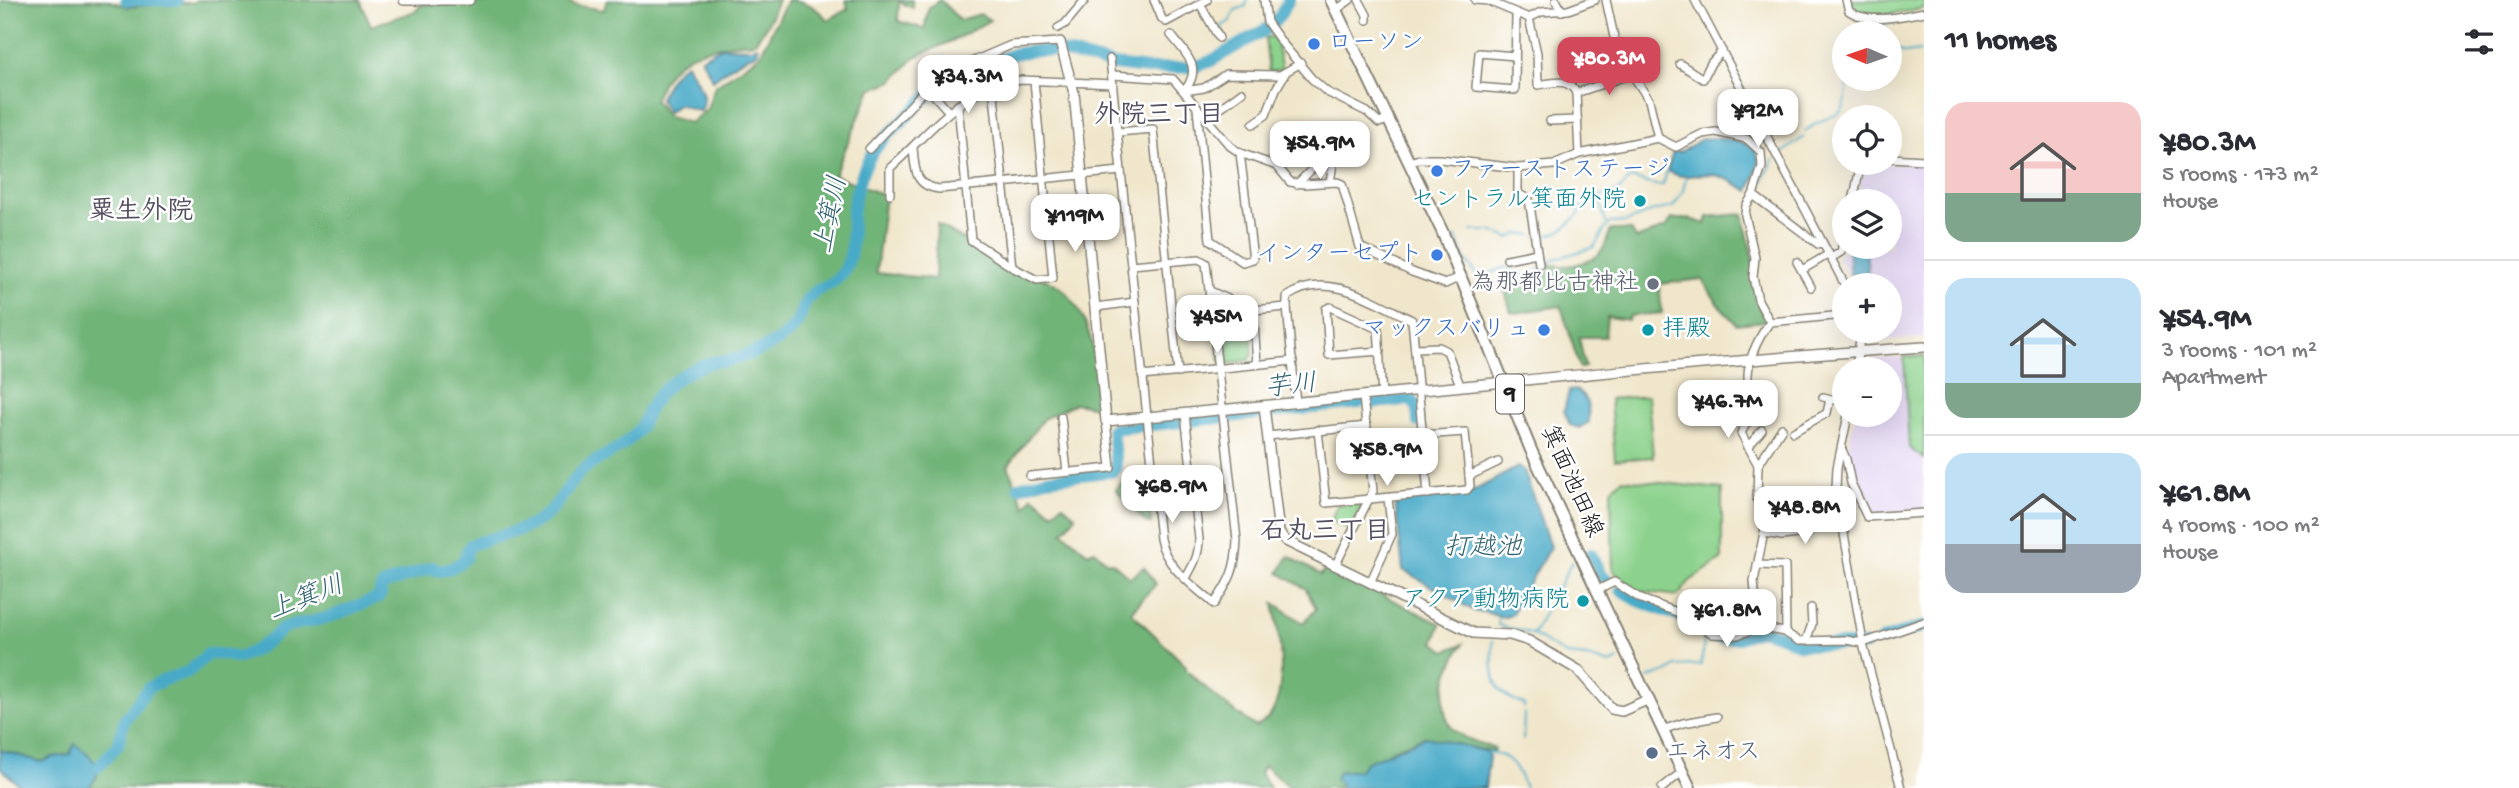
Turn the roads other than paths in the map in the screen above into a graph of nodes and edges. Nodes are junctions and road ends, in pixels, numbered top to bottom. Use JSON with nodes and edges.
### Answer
{"nodes":[{"id":1,"x":404,"y":0,"type":"edge"},
{"id":2,"x":468,"y":0,"type":"edge"},
{"id":3,"x":1084,"y":0,"type":"edge"},
{"id":4,"x":1154,"y":0,"type":"edge"},
{"id":5,"x":1264,"y":0,"type":"edge"},
{"id":6,"x":1350,"y":0,"type":"edge"},
{"id":7,"x":1359,"y":0,"type":"edge"},
{"id":8,"x":1475,"y":0,"type":"edge"},
{"id":9,"x":1556,"y":0,"type":"edge"},
{"id":10,"x":1595,"y":0,"type":"edge"},
{"id":11,"x":1606,"y":0,"type":"edge"},
{"id":12,"x":1695,"y":0,"type":"edge"},
{"id":13,"x":1846,"y":0,"type":"edge"},
{"id":14,"x":1204,"y":2,"type":"edge"},
{"id":15,"x":1334,"y":5,"type":"edge"},
{"id":16,"x":1562,"y":11,"type":"junction"},
{"id":17,"x":1924,"y":12,"type":"edge"},
{"id":18,"x":1516,"y":14,"type":"junction"},
{"id":19,"x":1529,"y":18,"type":"junction"},
{"id":20,"x":1367,"y":20,"type":"dead end"},
{"id":21,"x":1058,"y":28,"type":"dead end"},
{"id":22,"x":1171,"y":35,"type":"dead end"},
{"id":23,"x":1219,"y":37,"type":"dead end"},
{"id":24,"x":1062,"y":48,"type":"joint"},
{"id":25,"x":1722,"y":51,"type":"junction"},
{"id":26,"x":1515,"y":57,"type":"junction"},
{"id":27,"x":1110,"y":62,"type":"dead end"},
{"id":28,"x":1301,"y":63,"type":"junction"},
{"id":29,"x":1680,"y":64,"type":"dead end"},
{"id":30,"x":1287,"y":72,"type":"junction"},
{"id":31,"x":1632,"y":74,"type":"junction"},
{"id":32,"x":1112,"y":80,"type":"junction"},
{"id":33,"x":1034,"y":81,"type":"junction"},
{"id":34,"x":1071,"y":82,"type":"junction"},
{"id":35,"x":993,"y":86,"type":"junction"},
{"id":36,"x":930,"y":90,"type":"junction"},
{"id":37,"x":1184,"y":91,"type":"junction"},
{"id":38,"x":1242,"y":92,"type":"dead end"},
{"id":39,"x":1576,"y":93,"type":"junction"},
{"id":40,"x":958,"y":105,"type":"junction"},
{"id":41,"x":1197,"y":107,"type":"junction"},
{"id":42,"x":949,"y":111,"type":"junction"},
{"id":43,"x":1206,"y":118,"type":"junction"},
{"id":44,"x":1388,"y":120,"type":"junction"},
{"id":45,"x":1578,"y":120,"type":"junction"},
{"id":46,"x":1550,"y":121,"type":"dead end"},
{"id":47,"x":1253,"y":124,"type":"dead end"},
{"id":48,"x":1118,"y":132,"type":"junction"},
{"id":49,"x":1658,"y":138,"type":"junction"},
{"id":50,"x":913,"y":148,"type":"junction"},
{"id":51,"x":869,"y":149,"type":"dead end"},
{"id":52,"x":1240,"y":153,"type":"junction"},
{"id":53,"x":1579,"y":154,"type":"junction"},
{"id":54,"x":1323,"y":158,"type":"dead end"},
{"id":55,"x":1902,"y":159,"type":"edge"},
{"id":56,"x":1924,"y":160,"type":"edge"},
{"id":57,"x":1410,"y":162,"type":"junction"},
{"id":58,"x":1333,"y":164,"type":"dead end"},
{"id":59,"x":1518,"y":168,"type":"junction"},
{"id":60,"x":1121,"y":171,"type":"junction"},
{"id":61,"x":1082,"y":174,"type":"junction"},
{"id":62,"x":1043,"y":178,"type":"junction"},
{"id":63,"x":1330,"y":182,"type":"junction"},
{"id":64,"x":1003,"y":183,"type":"junction"},
{"id":65,"x":1297,"y":184,"type":"junction"},
{"id":66,"x":966,"y":186,"type":"junction"},
{"id":67,"x":890,"y":194,"type":"dead end"},
{"id":68,"x":1753,"y":195,"type":"junction"},
{"id":69,"x":1823,"y":245,"type":"junction"},
{"id":70,"x":1537,"y":253,"type":"junction"},
{"id":71,"x":1830,"y":256,"type":"junction"},
{"id":72,"x":1507,"y":259,"type":"dead end"},
{"id":73,"x":1167,"y":261,"type":"junction"},
{"id":74,"x":1797,"y":262,"type":"dead end"},
{"id":75,"x":1539,"y":264,"type":"dead end"},
{"id":76,"x":1131,"y":265,"type":"junction"},
{"id":77,"x":1012,"y":267,"type":"junction"},
{"id":78,"x":1802,"y":270,"type":"junction"},
{"id":79,"x":1839,"y":273,"type":"edge"},
{"id":80,"x":1462,"y":276,"type":"junction"},
{"id":81,"x":1811,"y":287,"type":"dead end"},
{"id":82,"x":1210,"y":291,"type":"junction"},
{"id":83,"x":1135,"y":302,"type":"junction"},
{"id":84,"x":1096,"y":307,"type":"junction"},
{"id":85,"x":1287,"y":307,"type":"junction"},
{"id":86,"x":1253,"y":310,"type":"junction"},
{"id":87,"x":1832,"y":316,"type":"edge"},
{"id":88,"x":1770,"y":323,"type":"junction"},
{"id":89,"x":1860,"y":343,"type":"edge"},
{"id":90,"x":1924,"y":347,"type":"edge"},
{"id":91,"x":1415,"y":348,"type":"junction"},
{"id":92,"x":1859,"y":351,"type":"junction"},
{"id":93,"x":1380,"y":352,"type":"junction"},
{"id":94,"x":1858,"y":357,"type":"edge"},
{"id":95,"x":1293,"y":361,"type":"junction"},
{"id":96,"x":1750,"y":361,"type":"junction"},
{"id":97,"x":1257,"y":364,"type":"junction"},
{"id":98,"x":1217,"y":369,"type":"junction"},
{"id":99,"x":1178,"y":373,"type":"junction"},
{"id":100,"x":1142,"y":376,"type":"junction"},
{"id":101,"x":1506,"y":382,"type":"junction"},
{"id":102,"x":1460,"y":385,"type":"junction"},
{"id":103,"x":1420,"y":389,"type":"junction"},
{"id":104,"x":1382,"y":395,"type":"junction"},
{"id":105,"x":1363,"y":397,"type":"junction"},
{"id":106,"x":1832,"y":399,"type":"edge"},
{"id":107,"x":1296,"y":403,"type":"junction"},
{"id":108,"x":1222,"y":410,"type":"junction"},
{"id":109,"x":1265,"y":411,"type":"junction"},
{"id":110,"x":1185,"y":414,"type":"junction"},
{"id":111,"x":1061,"y":417,"type":"dead end"},
{"id":112,"x":1146,"y":418,"type":"junction"},
{"id":113,"x":1106,"y":421,"type":"junction"},
{"id":114,"x":1367,"y":425,"type":"junction"},
{"id":115,"x":1846,"y":427,"type":"edge"},
{"id":116,"x":1782,"y":428,"type":"dead end"},
{"id":117,"x":1318,"y":430,"type":"junction"},
{"id":118,"x":1762,"y":430,"type":"dead end"},
{"id":119,"x":1793,"y":432,"type":"dead end"},
{"id":120,"x":1423,"y":435,"type":"junction"},
{"id":121,"x":1268,"y":436,"type":"junction"},
{"id":122,"x":1748,"y":447,"type":"junction"},
{"id":123,"x":1841,"y":450,"type":"junction"},
{"id":124,"x":1497,"y":462,"type":"dead end"},
{"id":125,"x":1758,"y":465,"type":"junction"},
{"id":126,"x":1067,"y":472,"type":"junction"},
{"id":127,"x":1030,"y":476,"type":"dead end"},
{"id":128,"x":1469,"y":476,"type":"junction"},
{"id":129,"x":1428,"y":494,"type":"junction"},
{"id":130,"x":1388,"y":498,"type":"junction"},
{"id":131,"x":1371,"y":499,"type":"junction"},
{"id":132,"x":1838,"y":500,"type":"junction"},
{"id":133,"x":1924,"y":513,"type":"edge"},
{"id":134,"x":1763,"y":517,"type":"junction"},
{"id":135,"x":1841,"y":517,"type":"junction"},
{"id":136,"x":1765,"y":533,"type":"junction"},
{"id":137,"x":1757,"y":565,"type":"junction"},
{"id":138,"x":1335,"y":566,"type":"junction"},
{"id":139,"x":1186,"y":578,"type":"junction"},
{"id":140,"x":1370,"y":583,"type":"junction"},
{"id":141,"x":1596,"y":591,"type":"junction"},
{"id":142,"x":1811,"y":608,"type":"dead end"},
{"id":143,"x":1924,"y":622,"type":"edge"},
{"id":144,"x":1752,"y":628,"type":"junction"},
{"id":145,"x":1786,"y":633,"type":"junction"},
{"id":146,"x":1806,"y":641,"type":"junction"},
{"id":147,"x":1863,"y":645,"type":"junction"},
{"id":148,"x":1647,"y":700,"type":"junction"},
{"id":149,"x":1717,"y":717,"type":"dead end"},
{"id":150,"x":1662,"y":730,"type":"junction"},
{"id":151,"x":1682,"y":772,"type":"junction"},
{"id":152,"x":1662,"y":788,"type":"edge"},
{"id":153,"x":1690,"y":788,"type":"edge"},
{"id":154,"x":1901,"y":788,"type":"edge"}],
"edges":[{"from":1,"to":2,"type":"street"},
{"from":3,"to":21,"type":"street"},
{"from":4,"to":14,"type":"street"},
{"from":5,"to":28,"type":"street"},
{"from":6,"to":15,"type":"street"},
{"from":7,"to":20,"type":"street"},
{"from":8,"to":18,"type":"street"},
{"from":9,"to":16,"type":"street"},
{"from":10,"to":16,"type":"street"},
{"from":11,"to":31,"type":"street"},
{"from":12,"to":25,"type":"street"},
{"from":13,"to":17,"type":"street"},
{"from":14,"to":23,"type":"street"},
{"from":15,"to":44,"type":"main road","name":"箕面池田線","number":"9"},
{"from":16,"to":19,"type":"street"},
{"from":18,"to":19,"type":"street"},
{"from":18,"to":26,"type":"street"},
{"from":19,"to":39,"type":"street"},
{"from":22,"to":37,"type":"street"},
{"from":24,"to":34,"type":"street"},
{"from":24,"to":36,"type":"street"},
{"from":25,"to":29,"type":"street"},
{"from":25,"to":69,"type":"street"},
{"from":26,"to":26,"type":"street"},
{"from":27,"to":32,"type":"street"},
{"from":28,"to":30,"type":"street"},
{"from":28,"to":44,"type":"street"},
{"from":30,"to":37,"type":"street"},
{"from":30,"to":47,"type":"street"},
{"from":31,"to":39,"type":"street"},
{"from":31,"to":49,"type":"street"},
{"from":32,"to":34,"type":"street"},
{"from":32,"to":37,"type":"street"},
{"from":32,"to":48,"type":"street"},
{"from":33,"to":34,"type":"street"},
{"from":33,"to":35,"type":"street"},
{"from":33,"to":62,"type":"street"},
{"from":34,"to":61,"type":"street"},
{"from":35,"to":40,"type":"street"},
{"from":35,"to":64,"type":"street"},
{"from":36,"to":42,"type":"street"},
{"from":36,"to":51,"type":"street"},
{"from":37,"to":41,"type":"street"},
{"from":38,"to":43,"type":"street"},
{"from":39,"to":45,"type":"street"},
{"from":40,"to":42,"type":"street"},
{"from":40,"to":66,"type":"street"},
{"from":41,"to":43,"type":"street"},
{"from":41,"to":52,"type":"street"},
{"from":42,"to":50,"type":"street"},
{"from":43,"to":52,"type":"street"},
{"from":44,"to":57,"type":"main road","name":"箕面池田線","number":"9"},
{"from":45,"to":46,"type":"street"},
{"from":45,"to":53,"type":"street"},
{"from":48,"to":60,"type":"street"},
{"from":48,"to":73,"type":"street"},
{"from":49,"to":53,"type":"street"},
{"from":49,"to":68,"type":"street"},
{"from":50,"to":66,"type":"street"},
{"from":50,"to":67,"type":"street"},
{"from":52,"to":65,"type":"street"},
{"from":53,"to":59,"type":"street"},
{"from":54,"to":65,"type":"street"},
{"from":55,"to":56,"type":"street"},
{"from":57,"to":59,"type":"street"},
{"from":57,"to":80,"type":"main road","name":"箕面池田線","number":"9"},
{"from":58,"to":63,"type":"street"},
{"from":59,"to":70,"type":"street"},
{"from":60,"to":61,"type":"street"},
{"from":60,"to":76,"type":"street"},
{"from":61,"to":62,"type":"street"},
{"from":61,"to":84,"type":"street"},
{"from":62,"to":64,"type":"street"},
{"from":62,"to":77,"type":"street"},
{"from":63,"to":65,"type":"street"},
{"from":63,"to":80,"type":"street"},
{"from":64,"to":66,"type":"street"},
{"from":64,"to":77,"type":"street"},
{"from":66,"to":77,"type":"street"},
{"from":68,"to":69,"type":"street"},
{"from":68,"to":88,"type":"street"},
{"from":69,"to":71,"type":"street"},
{"from":70,"to":72,"type":"street"},
{"from":70,"to":75,"type":"street"},
{"from":71,"to":78,"type":"street"},
{"from":71,"to":79,"type":"street"},
{"from":73,"to":76,"type":"street"},
{"from":73,"to":82,"type":"street"},
{"from":73,"to":99,"type":"street"},
{"from":74,"to":78,"type":"street"},
{"from":76,"to":83,"type":"street"},
{"from":78,"to":81,"type":"street"},
{"from":80,"to":101,"type":"main road","name":"箕面池田線","number":"9"},
{"from":82,"to":86,"type":"street"},
{"from":82,"to":98,"type":"street"},
{"from":83,"to":84,"type":"street"},
{"from":83,"to":100,"type":"street"},
{"from":84,"to":113,"type":"street"},
{"from":85,"to":86,"type":"street"},
{"from":85,"to":91,"type":"street"},
{"from":85,"to":95,"type":"street"},
{"from":86,"to":97,"type":"street"},
{"from":87,"to":88,"type":"street"},
{"from":88,"to":96,"type":"street"},
{"from":89,"to":92,"type":"street"},
{"from":90,"to":92,"type":"street"},
{"from":91,"to":102,"type":"street"},
{"from":91,"to":103,"type":"street"},
{"from":92,"to":94,"type":"street"},
{"from":92,"to":96,"type":"street"},
{"from":93,"to":93,"type":"street"},
{"from":93,"to":104,"type":"street"},
{"from":95,"to":97,"type":"street"},
{"from":95,"to":107,"type":"street"},
{"from":96,"to":101,"type":"street"},
{"from":96,"to":122,"type":"street"},
{"from":97,"to":98,"type":"street"},
{"from":98,"to":99,"type":"street"},
{"from":98,"to":108,"type":"street"},
{"from":99,"to":100,"type":"street"},
{"from":100,"to":112,"type":"street"},
{"from":101,"to":102,"type":"street"},
{"from":101,"to":141,"type":"main road","name":"箕面池田線","number":"9"},
{"from":102,"to":103,"type":"street"},
{"from":103,"to":104,"type":"street"},
{"from":103,"to":120,"type":"street"},
{"from":104,"to":105,"type":"street"},
{"from":105,"to":107,"type":"street"},
{"from":105,"to":114,"type":"street"},
{"from":106,"to":119,"type":"street"},
{"from":107,"to":109,"type":"street"},
{"from":108,"to":109,"type":"street"},
{"from":108,"to":110,"type":"street"},
{"from":108,"to":139,"type":"street"},
{"from":109,"to":121,"type":"street"},
{"from":110,"to":112,"type":"street"},
{"from":110,"to":139,"type":"street"},
{"from":111,"to":126,"type":"street"},
{"from":112,"to":113,"type":"street"},
{"from":112,"to":139,"type":"street"},
{"from":113,"to":126,"type":"street"},
{"from":114,"to":117,"type":"street"},
{"from":114,"to":131,"type":"street"},
{"from":115,"to":123,"type":"street"},
{"from":116,"to":125,"type":"street"},
{"from":117,"to":121,"type":"street"},
{"from":117,"to":131,"type":"street"},
{"from":118,"to":122,"type":"street"},
{"from":120,"to":128,"type":"street"},
{"from":120,"to":129,"type":"street"},
{"from":121,"to":138,"type":"street"},
{"from":122,"to":125,"type":"street"},
{"from":123,"to":132,"type":"street"},
{"from":123,"to":133,"type":"street"},
{"from":124,"to":128,"type":"street"},
{"from":125,"to":134,"type":"street"},
{"from":126,"to":127,"type":"street"},
{"from":128,"to":129,"type":"street"},
{"from":129,"to":130,"type":"street"},
{"from":130,"to":131,"type":"street"},
{"from":130,"to":140,"type":"street"},
{"from":131,"to":138,"type":"street"},
{"from":132,"to":134,"type":"street"},
{"from":132,"to":135,"type":"street"},
{"from":134,"to":136,"type":"street"},
{"from":135,"to":136,"type":"street"},
{"from":135,"to":147,"type":"street"},
{"from":136,"to":137,"type":"street"},
{"from":137,"to":144,"type":"street"},
{"from":137,"to":145,"type":"street"},
{"from":138,"to":140,"type":"street"},
{"from":140,"to":148,"type":"street"},
{"from":141,"to":144,"type":"street"},
{"from":141,"to":148,"type":"main road","name":"箕面池田線","number":"9"},
{"from":142,"to":146,"type":"street"},
{"from":143,"to":147,"type":"street"},
{"from":144,"to":145,"type":"street"},
{"from":145,"to":146,"type":"street"},
{"from":146,"to":147,"type":"street"},
{"from":147,"to":154,"type":"street"},
{"from":148,"to":150,"type":"main road","name":"箕面池田線","number":"9"},
{"from":149,"to":150,"type":"street"},
{"from":150,"to":151,"type":"main road","name":"箕面池田線","number":"9"},
{"from":151,"to":152,"type":"street"},
{"from":151,"to":153,"type":"main road","name":"箕面池田線","number":"9"}]}
